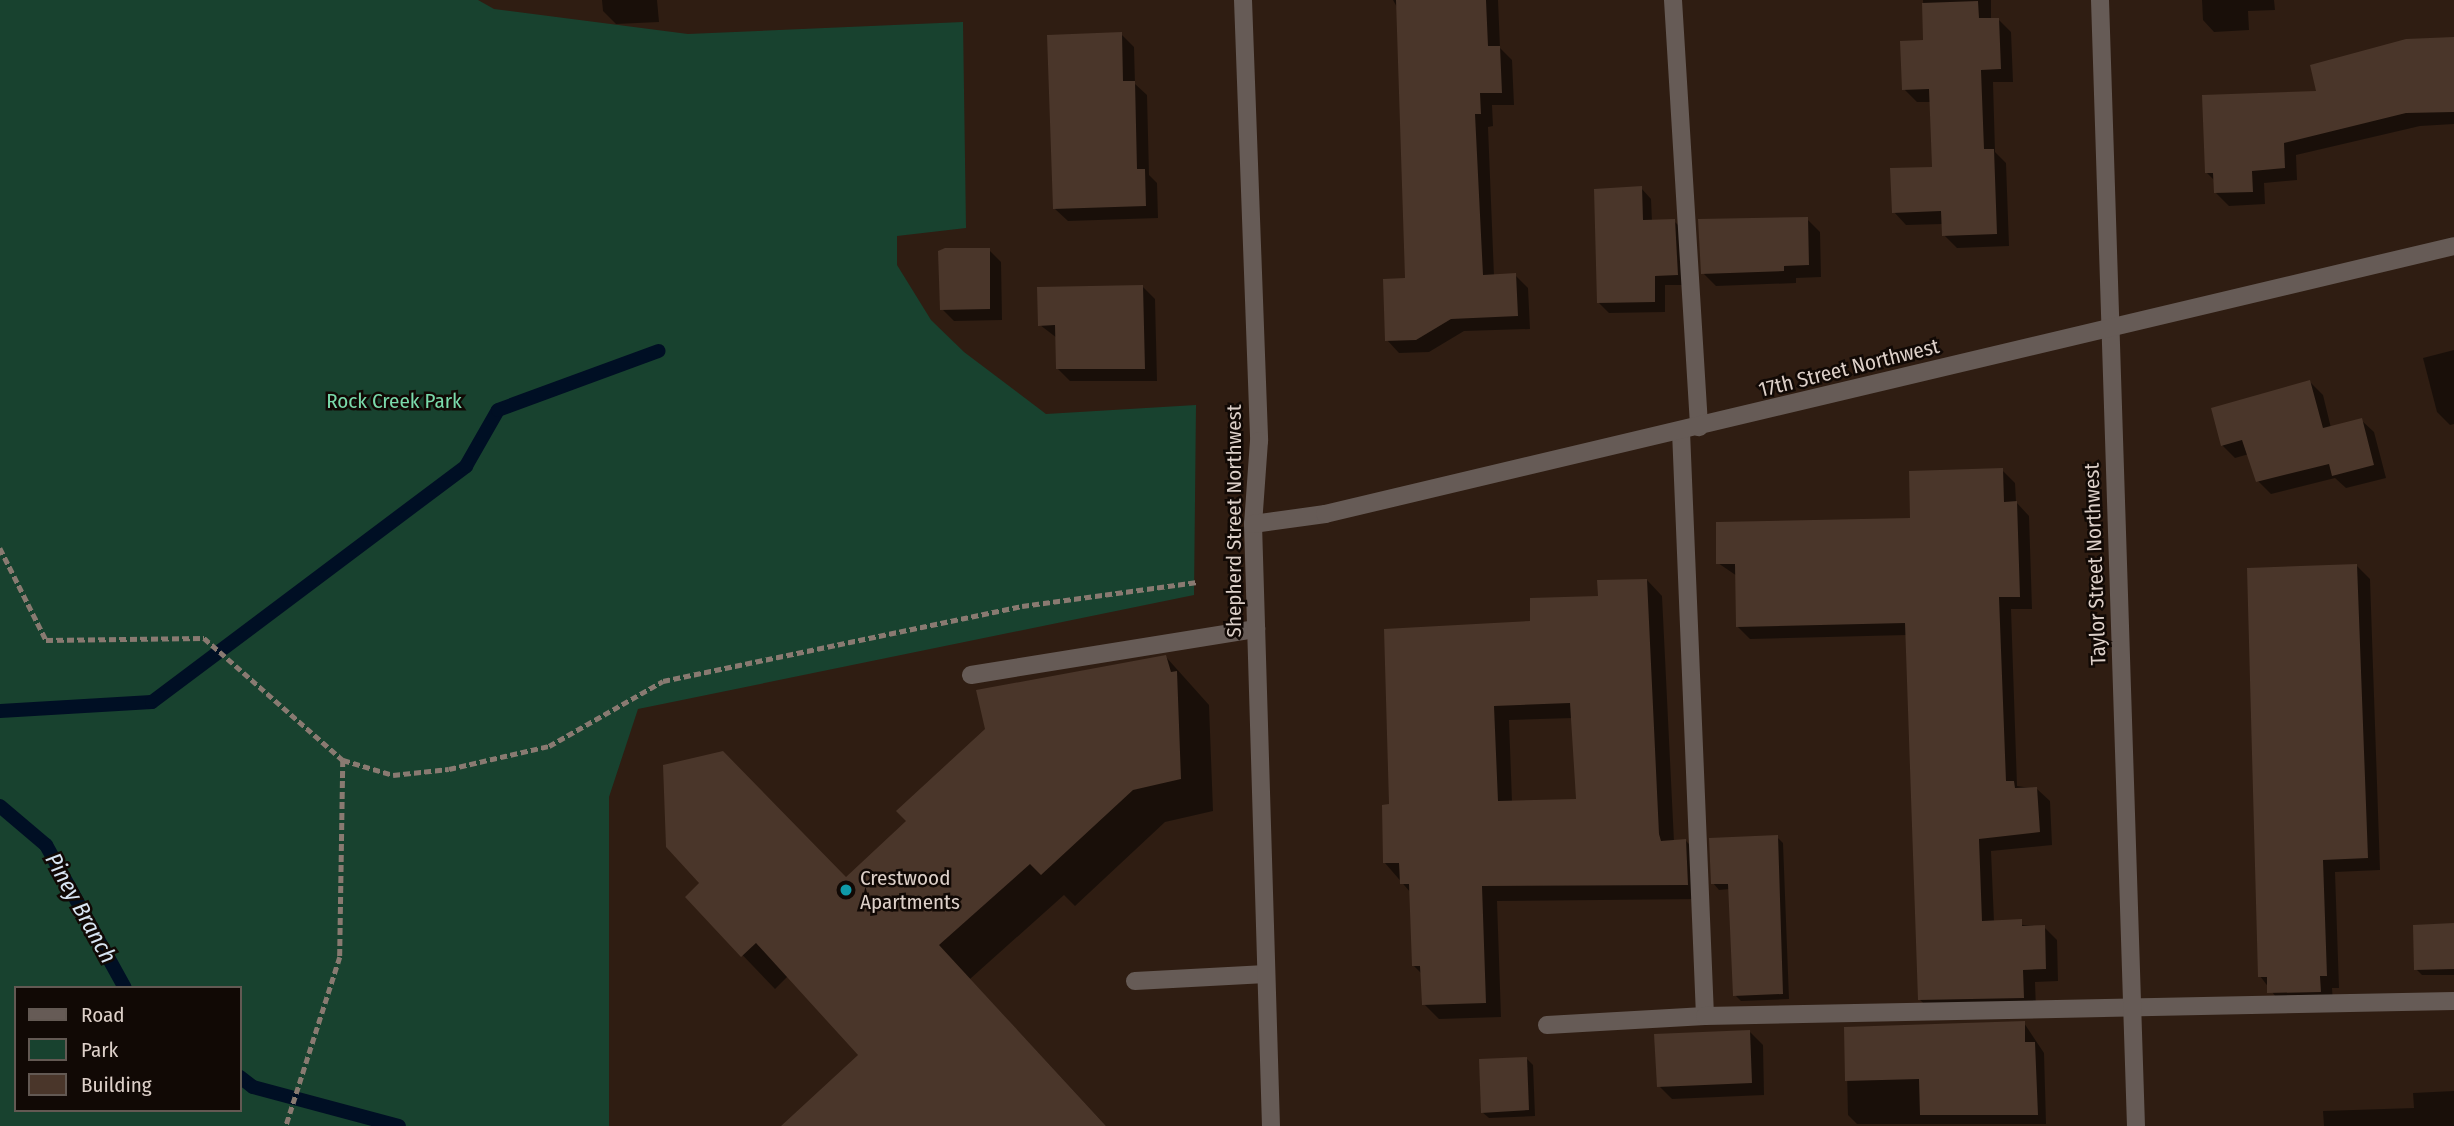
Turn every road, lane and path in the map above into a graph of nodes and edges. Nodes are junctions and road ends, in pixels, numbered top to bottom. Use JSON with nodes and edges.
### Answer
{"nodes":[{"id":1,"x":1244,"y":0,"type":"edge"},
{"id":2,"x":1673,"y":0,"type":"edge"},
{"id":3,"x":2100,"y":0,"type":"edge"},
{"id":4,"x":2454,"y":246,"type":"edge"},
{"id":5,"x":2110,"y":328,"type":"junction"},
{"id":6,"x":1699,"y":427,"type":"junction"},
{"id":7,"x":1681,"y":431,"type":"junction"},
{"id":8,"x":1253,"y":524,"type":"junction"},
{"id":9,"x":0,"y":548,"type":"edge"},
{"id":10,"x":1197,"y":582,"type":"dead end"},
{"id":11,"x":1256,"y":629,"type":"junction"},
{"id":12,"x":971,"y":675,"type":"dead end"},
{"id":13,"x":342,"y":760,"type":"junction"},
{"id":14,"x":1266,"y":974,"type":"junction"},
{"id":15,"x":1135,"y":981,"type":"dead end"},
{"id":16,"x":2454,"y":1001,"type":"edge"},
{"id":17,"x":2133,"y":1010,"type":"junction"},
{"id":18,"x":1705,"y":1016,"type":"junction"},
{"id":19,"x":1547,"y":1024,"type":"dead end"},
{"id":20,"x":286,"y":1126,"type":"edge"},
{"id":21,"x":1271,"y":1126,"type":"edge"},
{"id":22,"x":2136,"y":1126,"type":"edge"}],
"edges":[{"from":1,"to":8,"type":"street","name":"Shepherd Street Northwest"},
{"from":2,"to":6,"type":"street"},
{"from":3,"to":5,"type":"street","name":"Taylor Street Northwest"},
{"from":4,"to":5,"type":"street","name":"17th Street Northwest"},
{"from":5,"to":6,"type":"street","name":"17th Street Northwest"},
{"from":5,"to":17,"type":"street","name":"Taylor Street Northwest"},
{"from":6,"to":7,"type":"street","name":"17th Street Northwest"},
{"from":7,"to":8,"type":"street","name":"17th Street Northwest"},
{"from":7,"to":18,"type":"street"},
{"from":8,"to":11,"type":"street","name":"Shepherd Street Northwest"},
{"from":9,"to":13,"type":"path"},
{"from":10,"to":13,"type":"path"},
{"from":11,"to":12,"type":"street"},
{"from":11,"to":14,"type":"street","name":"Shepherd Street Northwest"},
{"from":13,"to":20,"type":"path"},
{"from":14,"to":15,"type":"street"},
{"from":14,"to":21,"type":"street","name":"Shepherd Street Northwest"},
{"from":16,"to":17,"type":"street"},
{"from":17,"to":18,"type":"street"},
{"from":17,"to":22,"type":"street","name":"Taylor Street Northwest"},
{"from":18,"to":19,"type":"street"}]}
